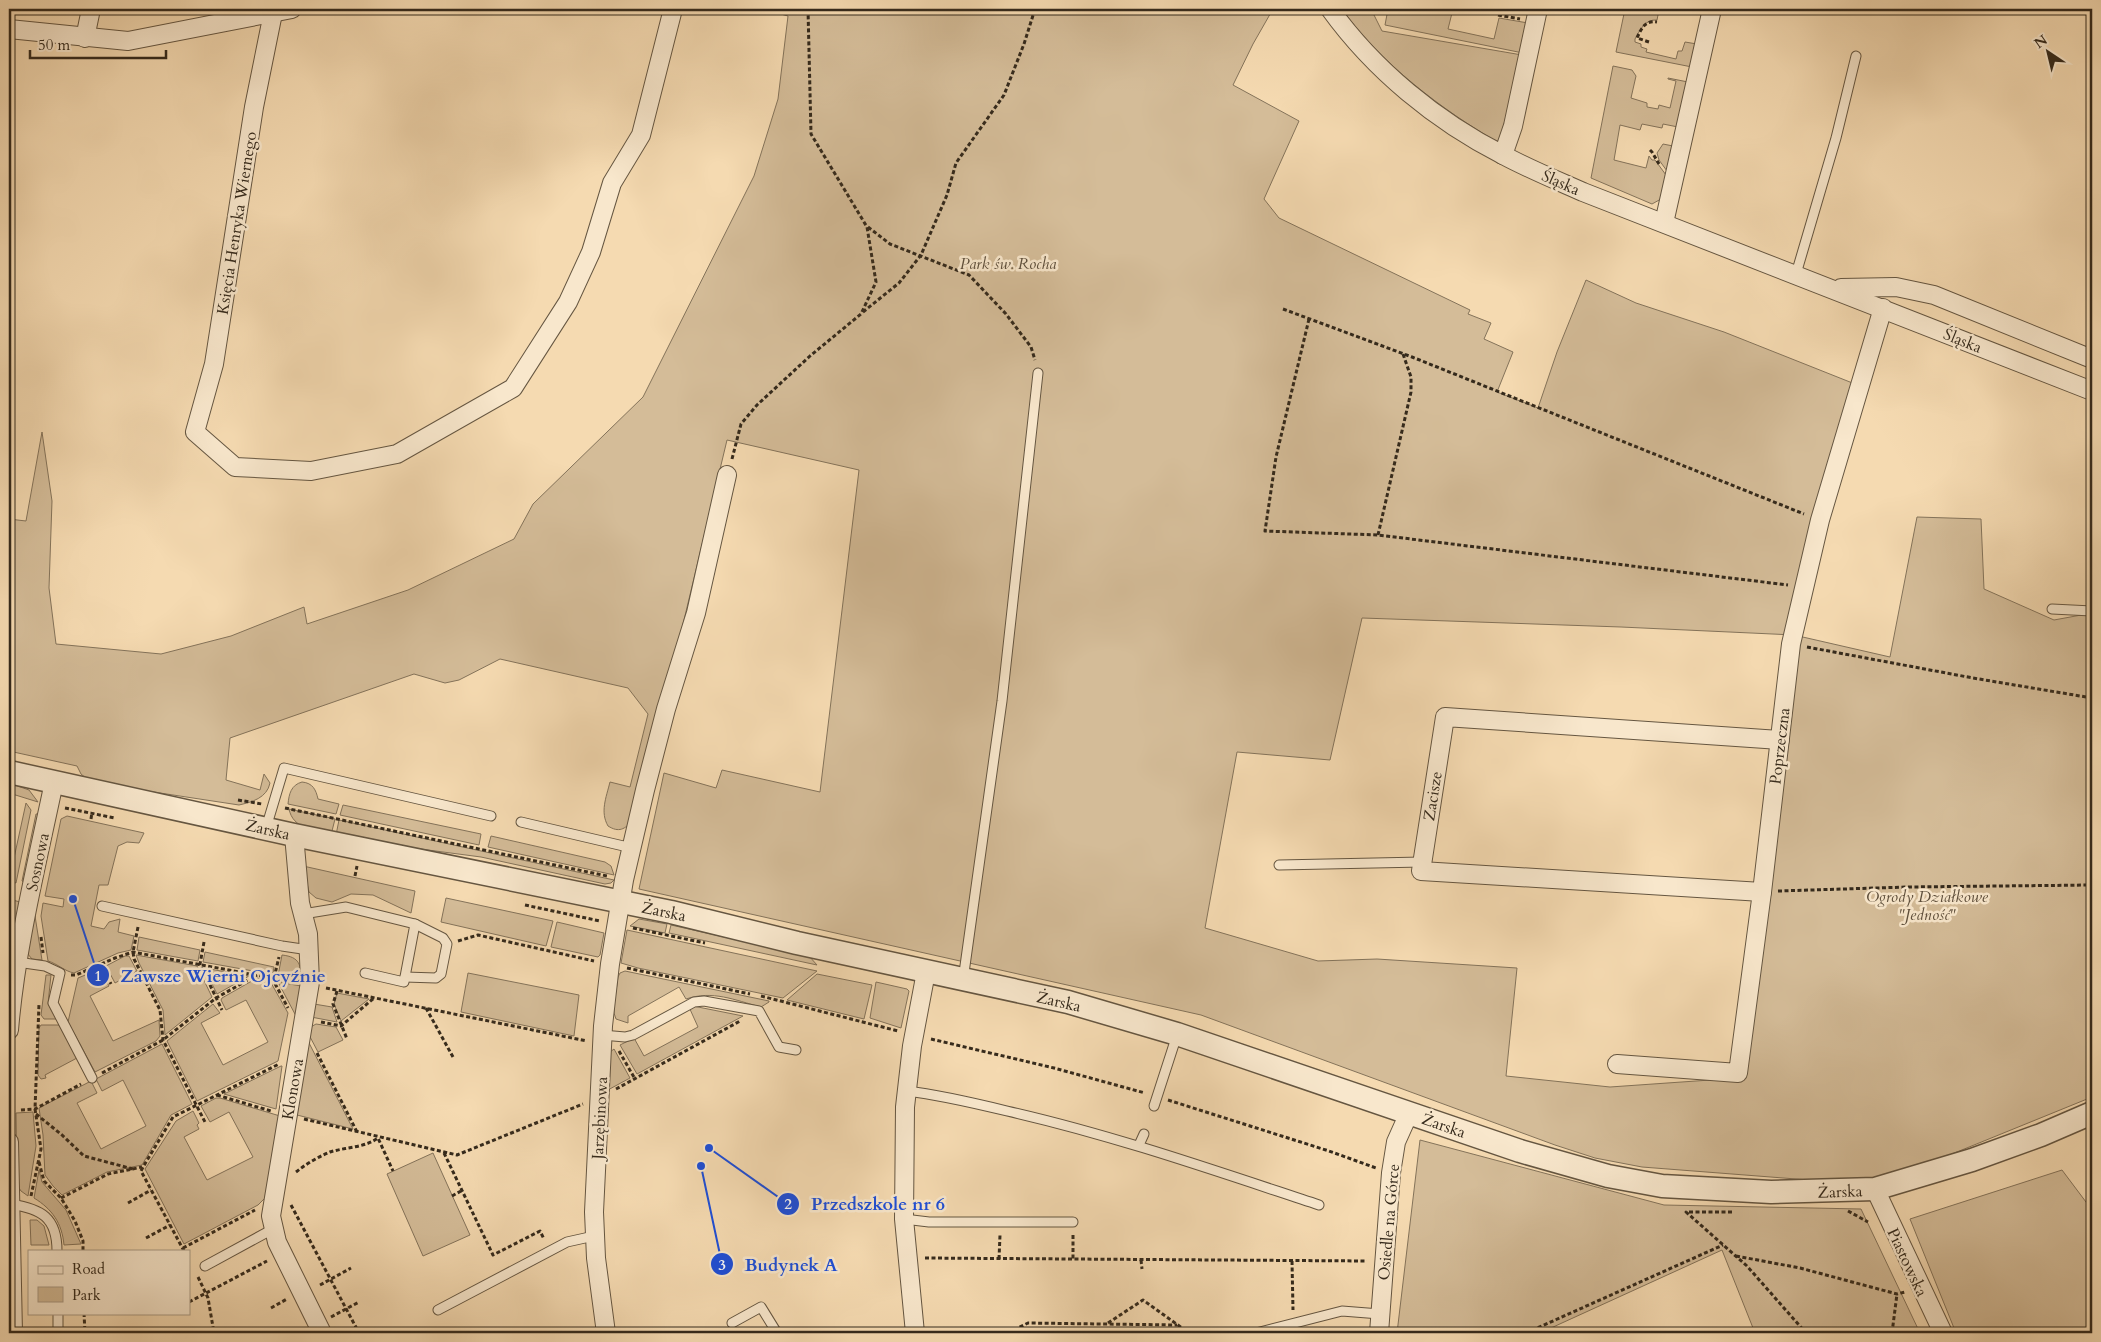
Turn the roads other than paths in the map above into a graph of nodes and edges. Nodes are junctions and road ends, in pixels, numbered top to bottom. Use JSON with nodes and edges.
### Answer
{"nodes":[{"id":1,"x":91,"y":9,"type":"edge"},
{"id":2,"x":292,"y":9,"type":"edge"},
{"id":3,"x":673,"y":9,"type":"edge"},
{"id":4,"x":1330,"y":9,"type":"edge"},
{"id":5,"x":1538,"y":9,"type":"edge"},
{"id":6,"x":1712,"y":9,"type":"edge"},
{"id":7,"x":273,"y":12,"type":"junction"},
{"id":8,"x":9,"y":29,"type":"edge"},
{"id":9,"x":85,"y":38,"type":"junction"},
{"id":10,"x":1856,"y":56,"type":"dead end"},
{"id":11,"x":1503,"y":155,"type":"junction"},
{"id":12,"x":1664,"y":223,"type":"junction"},
{"id":13,"x":1796,"y":274,"type":"junction"},
{"id":14,"x":1834,"y":288,"type":"junction"},
{"id":15,"x":1916,"y":291,"type":"junction"},
{"id":16,"x":1884,"y":308,"type":"junction"},
{"id":17,"x":1906,"y":317,"type":"junction"},
{"id":18,"x":2092,"y":359,"type":"edge"},
{"id":19,"x":1038,"y":373,"type":"road end"},
{"id":20,"x":2092,"y":391,"type":"edge"},
{"id":21,"x":728,"y":475,"type":"road end"},
{"id":22,"x":2052,"y":609,"type":"dead end"},
{"id":23,"x":2092,"y":611,"type":"edge"},
{"id":24,"x":1780,"y":740,"type":"junction"},
{"id":25,"x":9,"y":772,"type":"edge"},
{"id":26,"x":54,"y":782,"type":"junction"},
{"id":27,"x":491,"y":816,"type":"dead end"},
{"id":28,"x":521,"y":822,"type":"dead end"},
{"id":29,"x":266,"y":828,"type":"junction"},
{"id":30,"x":294,"y":835,"type":"junction"},
{"id":31,"x":632,"y":848,"type":"junction"},
{"id":32,"x":1422,"y":862,"type":"junction"},
{"id":33,"x":1279,"y":865,"type":"dead end"},
{"id":34,"x":1762,"y":892,"type":"junction"},
{"id":35,"x":620,"y":903,"type":"junction"},
{"id":36,"x":102,"y":906,"type":"dead end"},
{"id":37,"x":303,"y":914,"type":"junction"},
{"id":38,"x":415,"y":924,"type":"junction"},
{"id":39,"x":309,"y":950,"type":"junction"},
{"id":40,"x":17,"y":962,"type":"junction"},
{"id":41,"x":926,"y":972,"type":"junction"},
{"id":42,"x":365,"y":973,"type":"dead end"},
{"id":43,"x":405,"y":977,"type":"junction"},
{"id":44,"x":963,"y":980,"type":"junction"},
{"id":45,"x":9,"y":1030,"type":"edge"},
{"id":46,"x":1177,"y":1034,"type":"junction"},
{"id":47,"x":605,"y":1039,"type":"junction"},
{"id":48,"x":796,"y":1050,"type":"dead end"},
{"id":49,"x":1617,"y":1064,"type":"dead end"},
{"id":50,"x":92,"y":1078,"type":"road end"},
{"id":51,"x":907,"y":1091,"type":"junction"},
{"id":52,"x":1154,"y":1106,"type":"dead end"},
{"id":53,"x":1409,"y":1113,"type":"junction"},
{"id":54,"x":2092,"y":1113,"type":"edge"},
{"id":55,"x":1144,"y":1134,"type":"dead end"},
{"id":56,"x":9,"y":1142,"type":"edge"},
{"id":57,"x":1139,"y":1145,"type":"junction"},
{"id":58,"x":1875,"y":1189,"type":"junction"},
{"id":59,"x":20,"y":1205,"type":"junction"},
{"id":60,"x":1320,"y":1205,"type":"dead end"},
{"id":61,"x":904,"y":1219,"type":"junction"},
{"id":62,"x":1073,"y":1222,"type":"road end"},
{"id":63,"x":273,"y":1229,"type":"junction"},
{"id":64,"x":594,"y":1236,"type":"junction"},
{"id":65,"x":57,"y":1250,"type":"edge"},
{"id":66,"x":205,"y":1266,"type":"dead end"},
{"id":67,"x":438,"y":1310,"type":"dead end"},
{"id":68,"x":58,"y":1314,"type":"edge"},
{"id":69,"x":1380,"y":1314,"type":"junction"},
{"id":70,"x":732,"y":1323,"type":"dead end"},
{"id":71,"x":323,"y":1327,"type":"edge"},
{"id":72,"x":1284,"y":1330,"type":"edge"},
{"id":73,"x":13,"y":1333,"type":"edge"},
{"id":74,"x":58,"y":1333,"type":"edge"},
{"id":75,"x":606,"y":1333,"type":"edge"},
{"id":76,"x":777,"y":1333,"type":"edge"},
{"id":77,"x":915,"y":1333,"type":"edge"},
{"id":78,"x":1256,"y":1333,"type":"edge"},
{"id":79,"x":1379,"y":1333,"type":"edge"},
{"id":80,"x":1943,"y":1333,"type":"edge"}],
"edges":[{"from":1,"to":9,"type":"street"},
{"from":2,"to":7,"type":"street"},
{"from":3,"to":7,"type":"street","name":"Księcia Henryka Wiernego"},
{"from":4,"to":11,"type":"street","name":"Śląska"},
{"from":5,"to":11,"type":"street"},
{"from":6,"to":12,"type":"street"},
{"from":7,"to":9,"type":"street"},
{"from":8,"to":9,"type":"street"},
{"from":10,"to":13,"type":"lane"},
{"from":11,"to":12,"type":"street","name":"Śląska"},
{"from":12,"to":13,"type":"street","name":"Śląska"},
{"from":13,"to":14,"type":"street","name":"Śląska"},
{"from":14,"to":15,"type":"street","name":"Śląska"},
{"from":14,"to":16,"type":"street","name":"Śląska"},
{"from":15,"to":17,"type":"street"},
{"from":15,"to":18,"type":"street","name":"Śląska"},
{"from":16,"to":17,"type":"street","name":"Śląska"},
{"from":16,"to":24,"type":"street","name":"Poprzeczna"},
{"from":17,"to":20,"type":"street","name":"Śląska"},
{"from":19,"to":44,"type":"lane"},
{"from":21,"to":31,"type":"street","name":"Jarzębinowa"},
{"from":22,"to":23,"type":"lane"},
{"from":24,"to":32,"type":"street","name":"Zacisze"},
{"from":24,"to":34,"type":"street","name":"Poprzeczna"},
{"from":25,"to":26,"type":"street","name":"Żarska"},
{"from":26,"to":29,"type":"street","name":"Żarska"},
{"from":26,"to":40,"type":"street","name":"Sosnowa"},
{"from":27,"to":29,"type":"lane"},
{"from":28,"to":31,"type":"lane"},
{"from":29,"to":30,"type":"street","name":"Żarska"},
{"from":30,"to":35,"type":"street","name":"Żarska"},
{"from":30,"to":37,"type":"street","name":"Klonowa"},
{"from":31,"to":35,"type":"street","name":"Jarzębinowa"},
{"from":32,"to":33,"type":"lane"},
{"from":32,"to":34,"type":"street"},
{"from":34,"to":49,"type":"street","name":"Poprzeczna"},
{"from":35,"to":41,"type":"street","name":"Żarska"},
{"from":35,"to":47,"type":"street","name":"Jarzębinowa"},
{"from":36,"to":39,"type":"lane"},
{"from":37,"to":38,"type":"lane"},
{"from":37,"to":39,"type":"street","name":"Klonowa"},
{"from":38,"to":43,"type":"lane"},
{"from":38,"to":43,"type":"lane"},
{"from":39,"to":63,"type":"street","name":"Klonowa"},
{"from":40,"to":45,"type":"street","name":"Sosnowa"},
{"from":40,"to":50,"type":"lane"},
{"from":41,"to":44,"type":"street","name":"Żarska"},
{"from":41,"to":51,"type":"street"},
{"from":42,"to":43,"type":"lane"},
{"from":44,"to":46,"type":"street","name":"Żarska"},
{"from":46,"to":52,"type":"lane"},
{"from":46,"to":53,"type":"street","name":"Żarska"},
{"from":47,"to":48,"type":"lane"},
{"from":47,"to":64,"type":"street","name":"Jarzębinowa"},
{"from":51,"to":57,"type":"lane"},
{"from":51,"to":61,"type":"street"},
{"from":53,"to":58,"type":"street","name":"Żarska"},
{"from":53,"to":69,"type":"street","name":"Osiedle na Górce"},
{"from":54,"to":58,"type":"street","name":"Żarska"},
{"from":55,"to":57,"type":"lane"},
{"from":56,"to":59,"type":"street"},
{"from":57,"to":60,"type":"lane"},
{"from":58,"to":80,"type":"street","name":"Piastowska"},
{"from":59,"to":65,"type":"lane"},
{"from":59,"to":73,"type":"street"},
{"from":61,"to":62,"type":"lane"},
{"from":61,"to":77,"type":"street"},
{"from":63,"to":66,"type":"lane"},
{"from":63,"to":71,"type":"street","name":"Klonowa"},
{"from":64,"to":67,"type":"lane"},
{"from":64,"to":75,"type":"street","name":"Jarzębinowa"},
{"from":68,"to":74,"type":"lane"},
{"from":69,"to":72,"type":"lane"},
{"from":69,"to":79,"type":"street","name":"Osiedle na Górce"},
{"from":70,"to":76,"type":"lane"},
{"from":72,"to":78,"type":"lane"}]}
